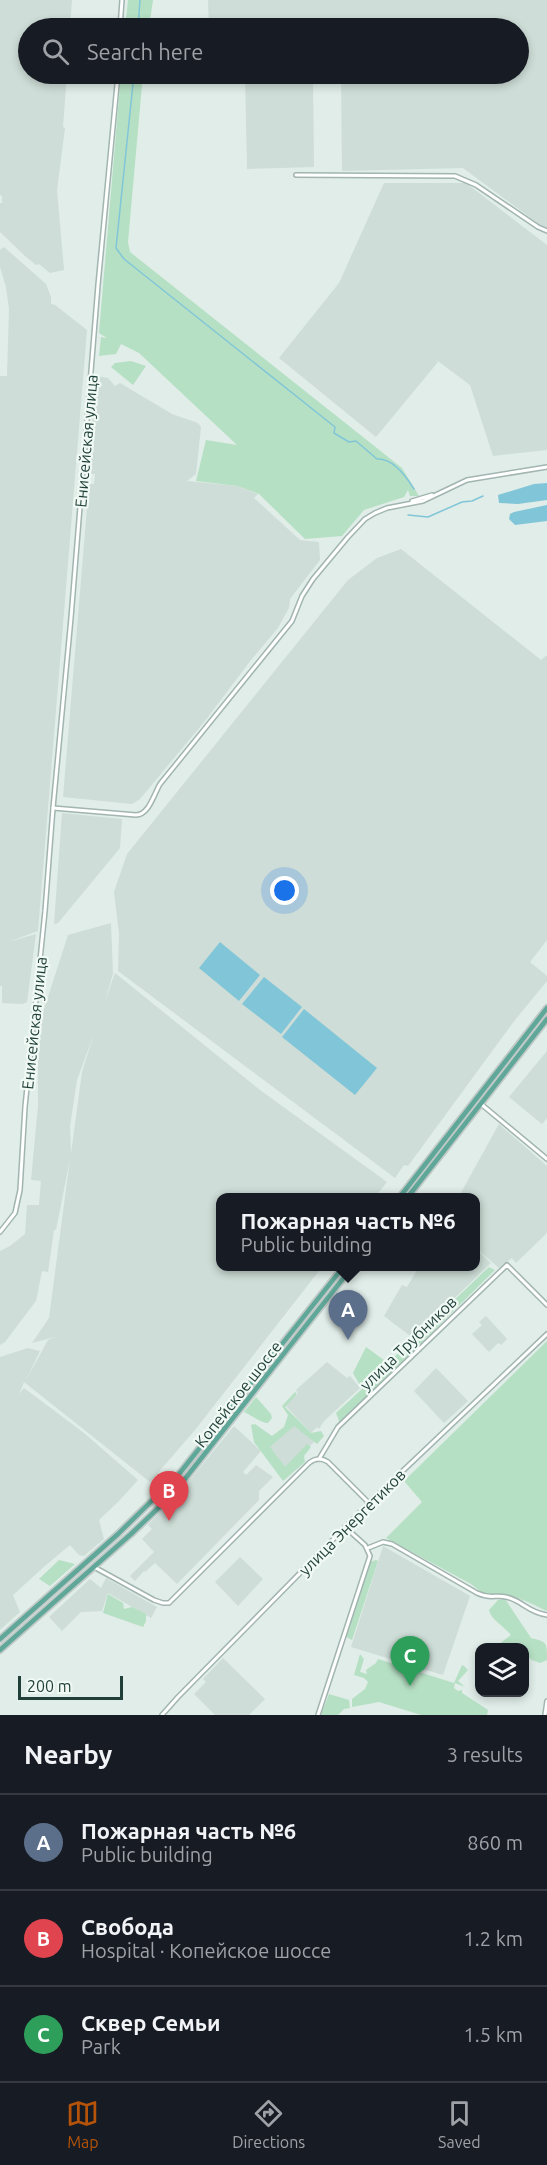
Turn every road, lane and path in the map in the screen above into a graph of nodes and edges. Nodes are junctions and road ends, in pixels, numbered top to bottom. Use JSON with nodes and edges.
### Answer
{"nodes":[{"id":1,"x":122,"y":0,"type":"edge"},
{"id":2,"x":121,"y":18,"type":"edge"},
{"id":3,"x":117,"y":84,"type":"edge"},
{"id":4,"x":296,"y":175,"type":"dead end"},
{"id":5,"x":547,"y":231,"type":"edge"},
{"id":6,"x":547,"y":467,"type":"edge"},
{"id":7,"x":52,"y":808,"type":"junction"},
{"id":8,"x":547,"y":1008,"type":"edge"},
{"id":9,"x":547,"y":1019,"type":"edge"},
{"id":10,"x":475,"y":1099,"type":"junction"},
{"id":11,"x":481,"y":1104,"type":"junction"},
{"id":12,"x":547,"y":1159,"type":"edge"},
{"id":13,"x":402,"y":1193,"type":"edge"},
{"id":14,"x":410,"y":1193,"type":"edge"},
{"id":15,"x":0,"y":1232,"type":"edge"},
{"id":16,"x":340,"y":1271,"type":"edge"},
{"id":17,"x":349,"y":1271,"type":"edge"},
{"id":18,"x":332,"y":1281,"type":"junction"},
{"id":19,"x":338,"y":1286,"type":"junction"},
{"id":20,"x":318,"y":1300,"type":"junction"},
{"id":21,"x":323,"y":1305,"type":"junction"},
{"id":22,"x":547,"y":1305,"type":"edge"},
{"id":23,"x":547,"y":1334,"type":"edge"},
{"id":24,"x":319,"y":1459,"type":"junction"},
{"id":25,"x":369,"y":1503,"type":"junction"},
{"id":26,"x":345,"y":1527,"type":"junction"},
{"id":27,"x":368,"y":1549,"type":"junction"},
{"id":28,"x":86,"y":1562,"type":"junction"},
{"id":29,"x":94,"y":1567,"type":"junction"},
{"id":30,"x":547,"y":1614,"type":"edge"},
{"id":31,"x":0,"y":1639,"type":"edge"},
{"id":32,"x":0,"y":1650,"type":"edge"},
{"id":33,"x":547,"y":1701,"type":"edge"},
{"id":34,"x":162,"y":1715,"type":"edge"},
{"id":35,"x":318,"y":1715,"type":"edge"},
{"id":36,"x":545,"y":1715,"type":"edge"}],
"edges":[{"from":1,"to":2,"type":"street"},
{"from":3,"to":7,"type":"street","name":"Енисейская улица"},
{"from":4,"to":5,"type":"street"},
{"from":6,"to":7,"type":"street"},
{"from":7,"to":15,"type":"street","name":"Енисейская улица"},
{"from":8,"to":10,"type":"main road"},
{"from":9,"to":11,"type":"main road"},
{"from":10,"to":11,"type":"main road"},
{"from":10,"to":13,"type":"main road"},
{"from":11,"to":12,"type":"street"},
{"from":11,"to":14,"type":"main road"},
{"from":16,"to":18,"type":"main road","name":"Копейское шоссе"},
{"from":17,"to":19,"type":"main road","name":"Копейское шоссе"},
{"from":18,"to":19,"type":"main road"},
{"from":18,"to":20,"type":"main road","name":"Копейское шоссе"},
{"from":19,"to":21,"type":"main road","name":"Копейское шоссе"},
{"from":20,"to":21,"type":"main road"},
{"from":20,"to":28,"type":"main road","name":"Копейское шоссе"},
{"from":21,"to":29,"type":"main road","name":"Копейское шоссе"},
{"from":22,"to":24,"type":"street","name":"улица Трубников"},
{"from":23,"to":25,"type":"street","name":"улица Энергетиков"},
{"from":24,"to":25,"type":"street"},
{"from":24,"to":29,"type":"street","name":"улица Трубников"},
{"from":25,"to":26,"type":"street","name":"улица Энергетиков"},
{"from":26,"to":27,"type":"street"},
{"from":26,"to":34,"type":"street","name":"улица Энергетиков"},
{"from":27,"to":30,"type":"street"},
{"from":27,"to":35,"type":"street"},
{"from":28,"to":29,"type":"main road","name":"улица Трубников"},
{"from":28,"to":31,"type":"main road","name":"Копейское шоссе"},
{"from":29,"to":32,"type":"main road","name":"Копейское шоссе"},
{"from":33,"to":36,"type":"street"}]}
